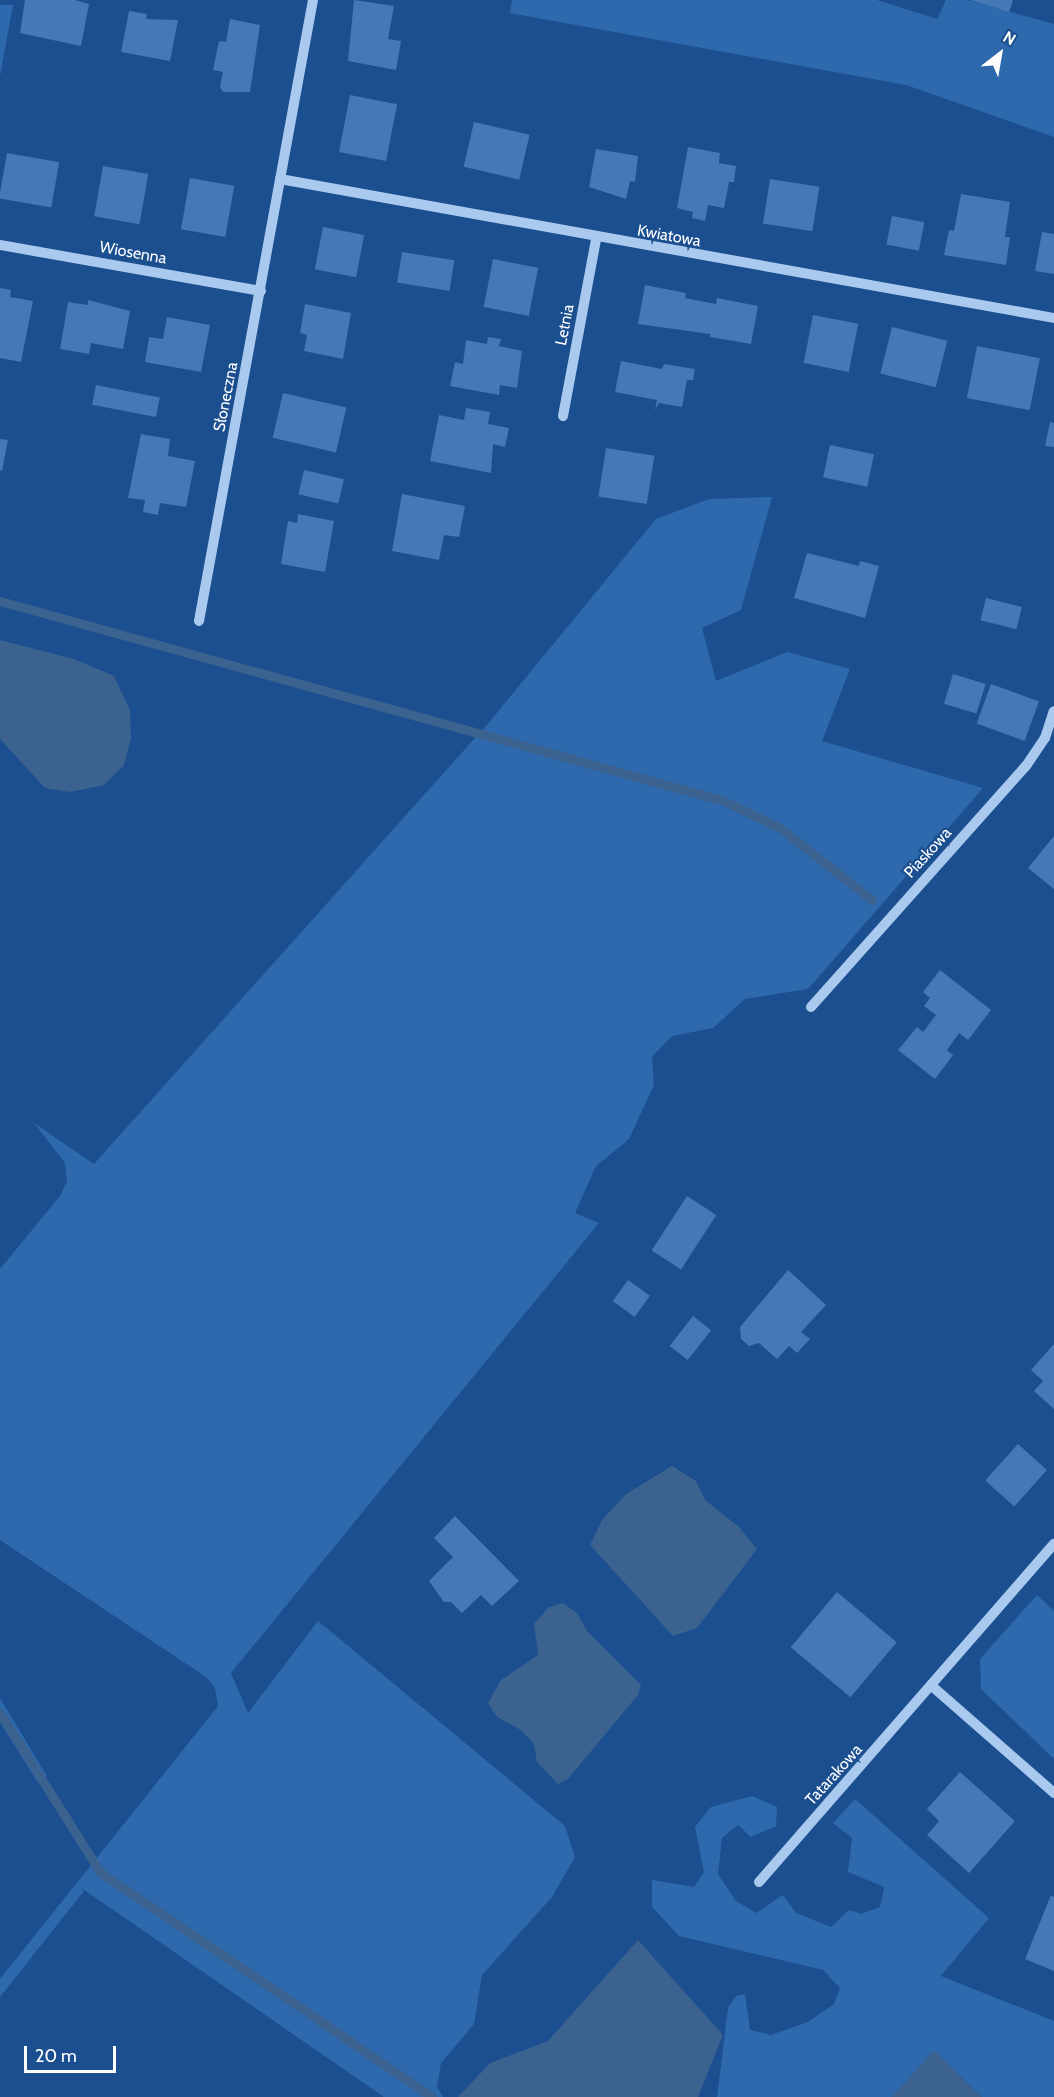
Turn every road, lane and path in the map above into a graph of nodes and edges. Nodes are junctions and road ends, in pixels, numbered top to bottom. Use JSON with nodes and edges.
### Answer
{"nodes":[{"id":1,"x":313,"y":0,"type":"edge"},
{"id":2,"x":280,"y":179,"type":"junction"},
{"id":3,"x":596,"y":239,"type":"junction"},
{"id":4,"x":0,"y":245,"type":"edge"},
{"id":5,"x":261,"y":291,"type":"junction"},
{"id":6,"x":1054,"y":318,"type":"edge"},
{"id":7,"x":563,"y":416,"type":"dead end"},
{"id":8,"x":199,"y":621,"type":"dead end"},
{"id":9,"x":1054,"y":711,"type":"edge"},
{"id":10,"x":811,"y":1007,"type":"dead end"},
{"id":11,"x":1054,"y":1544,"type":"edge"},
{"id":12,"x":933,"y":1687,"type":"junction"},
{"id":13,"x":1054,"y":1793,"type":"edge"},
{"id":14,"x":759,"y":1882,"type":"dead end"}],
"edges":[{"from":1,"to":2,"type":"street","name":"Słoneczna"},
{"from":2,"to":3,"type":"street","name":"Kwiatowa"},
{"from":2,"to":5,"type":"street","name":"Słoneczna"},
{"from":3,"to":6,"type":"street","name":"Kwiatowa"},
{"from":3,"to":7,"type":"street","name":"Letnia"},
{"from":4,"to":5,"type":"street","name":"Wiosenna"},
{"from":5,"to":8,"type":"street","name":"Słoneczna"},
{"from":9,"to":10,"type":"street","name":"Piaskowa"},
{"from":11,"to":12,"type":"street","name":"Tatarakowa"},
{"from":12,"to":13,"type":"street"},
{"from":12,"to":14,"type":"street","name":"Tatarakowa"}]}
